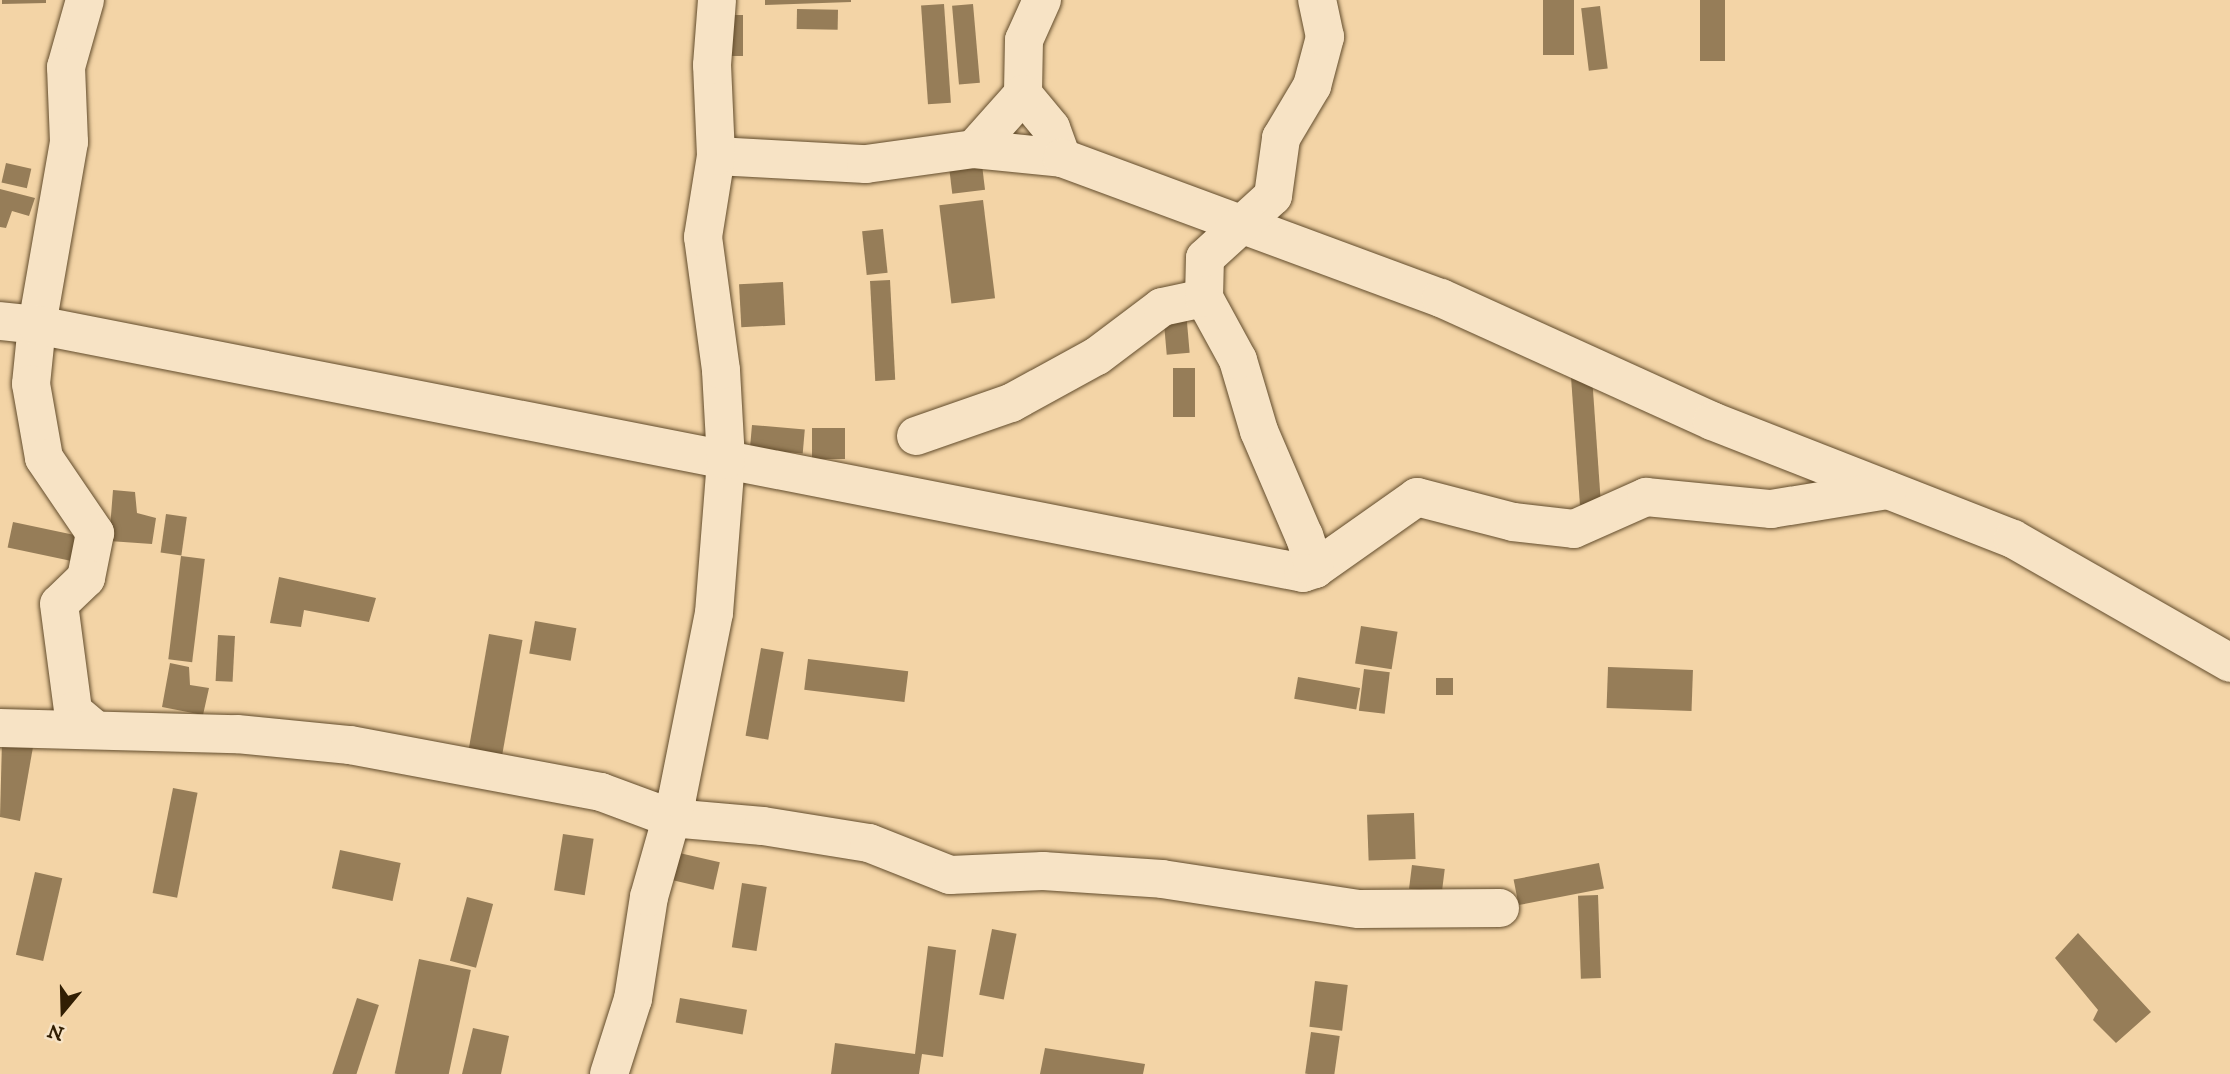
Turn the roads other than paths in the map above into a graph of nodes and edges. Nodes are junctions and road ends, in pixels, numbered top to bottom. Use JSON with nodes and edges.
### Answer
{"nodes":[{"id":1,"x":85,"y":0,"type":"edge"},
{"id":2,"x":717,"y":0,"type":"edge"},
{"id":3,"x":1042,"y":0,"type":"edge"},
{"id":4,"x":1317,"y":0,"type":"edge"},
{"id":5,"x":1023,"y":94,"type":"junction"},
{"id":6,"x":974,"y":149,"type":"junction"},
{"id":7,"x":716,"y":156,"type":"junction"},
{"id":8,"x":1062,"y":158,"type":"junction"},
{"id":9,"x":1273,"y":196,"type":"junction"},
{"id":10,"x":1192,"y":206,"type":"junction"},
{"id":11,"x":1243,"y":225,"type":"junction"},
{"id":12,"x":1305,"y":248,"type":"junction"},
{"id":13,"x":1205,"y":258,"type":"junction"},
{"id":14,"x":1204,"y":298,"type":"junction"},
{"id":15,"x":0,"y":321,"type":"edge"},
{"id":16,"x":37,"y":325,"type":"junction"},
{"id":17,"x":916,"y":436,"type":"dead end"},
{"id":18,"x":726,"y":460,"type":"junction"},
{"id":19,"x":1887,"y":490,"type":"junction"},
{"id":20,"x":1315,"y":569,"type":"junction"},
{"id":21,"x":2230,"y":663,"type":"edge"},
{"id":22,"x":67,"y":674,"type":"junction"},
{"id":23,"x":4,"y":728,"type":"edge"},
{"id":24,"x":93,"y":728,"type":"junction"},
{"id":25,"x":671,"y":818,"type":"junction"},
{"id":26,"x":1500,"y":908,"type":"dead end"},
{"id":27,"x":609,"y":1074,"type":"edge"}],
"edges":[{"from":1,"to":16,"type":"street"},
{"from":2,"to":7,"type":"street"},
{"from":3,"to":5,"type":"street"},
{"from":4,"to":9,"type":"street"},
{"from":5,"to":6,"type":"street"},
{"from":5,"to":8,"type":"street"},
{"from":6,"to":7,"type":"street"},
{"from":6,"to":8,"type":"street"},
{"from":7,"to":18,"type":"street"},
{"from":8,"to":10,"type":"street"},
{"from":9,"to":11,"type":"street"},
{"from":9,"to":12,"type":"street"},
{"from":10,"to":11,"type":"street"},
{"from":10,"to":13,"type":"street"},
{"from":11,"to":12,"type":"street"},
{"from":11,"to":13,"type":"street"},
{"from":12,"to":19,"type":"street"},
{"from":13,"to":14,"type":"street"},
{"from":14,"to":17,"type":"street"},
{"from":14,"to":20,"type":"street"},
{"from":15,"to":16,"type":"street"},
{"from":16,"to":18,"type":"street"},
{"from":16,"to":22,"type":"street"},
{"from":18,"to":20,"type":"street"},
{"from":18,"to":25,"type":"street"},
{"from":19,"to":20,"type":"street"},
{"from":19,"to":21,"type":"street"},
{"from":22,"to":23,"type":"street"},
{"from":22,"to":24,"type":"street"},
{"from":23,"to":24,"type":"street"},
{"from":24,"to":25,"type":"street"},
{"from":25,"to":26,"type":"street"},
{"from":25,"to":27,"type":"street"}]}
